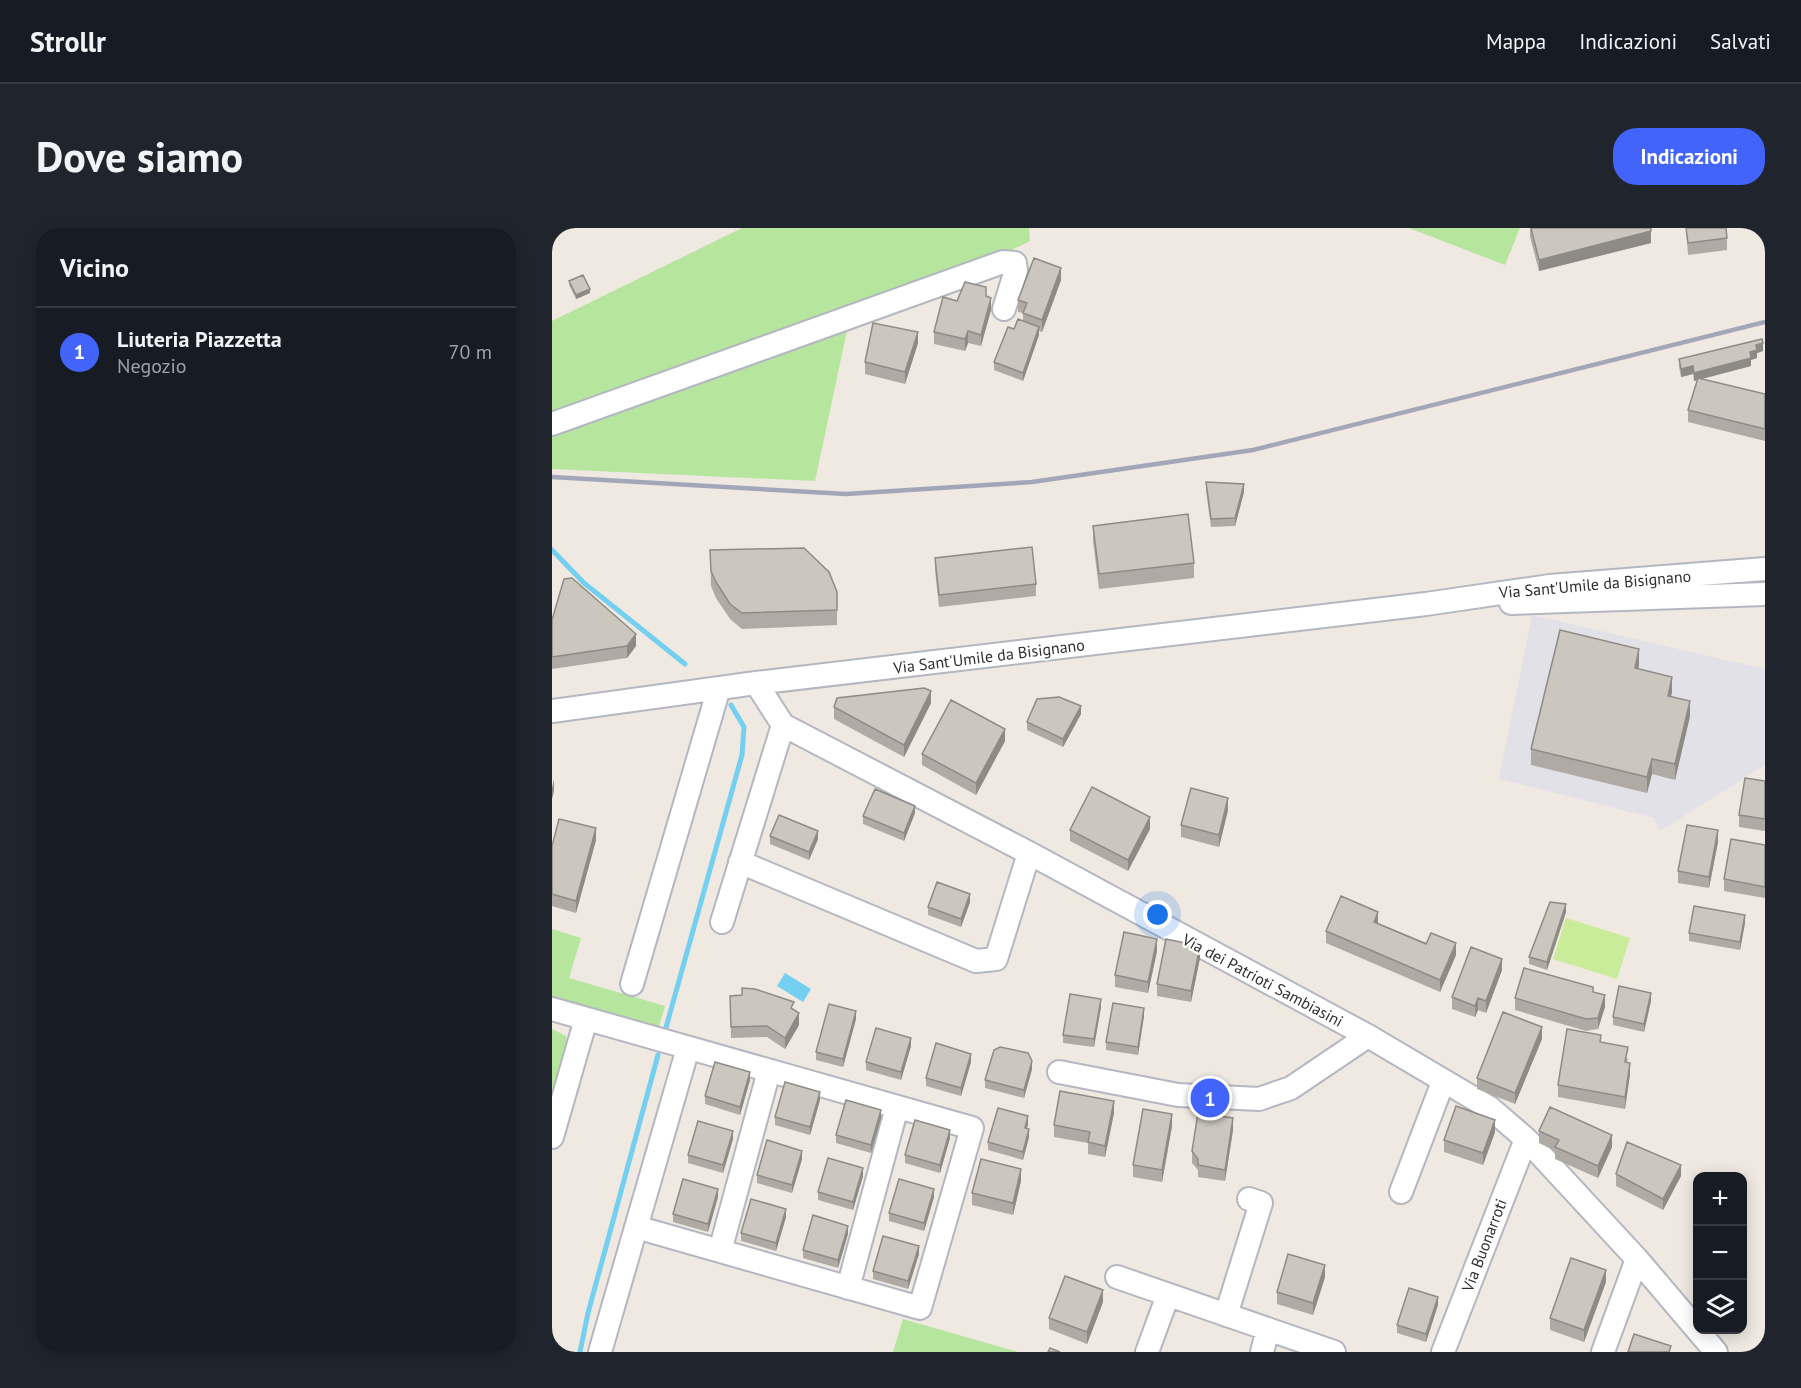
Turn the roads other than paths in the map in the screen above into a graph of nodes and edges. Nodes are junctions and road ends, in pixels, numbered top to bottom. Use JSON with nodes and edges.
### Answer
{"nodes":[{"id":1,"x":1004,"y":309,"type":"dead end"},
{"id":2,"x":552,"y":424,"type":"edge"},
{"id":3,"x":1765,"y":569,"type":"edge"},
{"id":4,"x":1765,"y":594,"type":"edge"},
{"id":5,"x":1426,"y":604,"type":"junction"},
{"id":6,"x":756,"y":683,"type":"junction"},
{"id":7,"x":719,"y":688,"type":"junction"},
{"id":8,"x":552,"y":711,"type":"edge"},
{"id":9,"x":783,"y":725,"type":"junction"},
{"id":10,"x":1029,"y":853,"type":"junction"},
{"id":11,"x":740,"y":862,"type":"junction"},
{"id":12,"x":722,"y":922,"type":"dead end"},
{"id":13,"x":632,"y":984,"type":"dead end"},
{"id":14,"x":552,"y":1009,"type":"edge"},
{"id":15,"x":586,"y":1019,"type":"junction"},
{"id":16,"x":1368,"y":1036,"type":"junction"},
{"id":17,"x":688,"y":1048,"type":"junction"},
{"id":18,"x":769,"y":1071,"type":"junction"},
{"id":19,"x":1059,"y":1072,"type":"dead end"},
{"id":20,"x":1443,"y":1082,"type":"junction"},
{"id":21,"x":897,"y":1107,"type":"junction"},
{"id":22,"x":552,"y":1137,"type":"edge"},
{"id":23,"x":1526,"y":1139,"type":"junction"},
{"id":24,"x":1401,"y":1192,"type":"dead end"},
{"id":25,"x":1249,"y":1199,"type":"dead end"},
{"id":26,"x":636,"y":1227,"type":"junction"},
{"id":27,"x":720,"y":1251,"type":"junction"},
{"id":28,"x":1637,"y":1259,"type":"junction"},
{"id":29,"x":1117,"y":1277,"type":"dead end"},
{"id":30,"x":848,"y":1288,"type":"junction"},
{"id":31,"x":1168,"y":1295,"type":"junction"},
{"id":32,"x":1226,"y":1315,"type":"junction"},
{"id":33,"x":1268,"y":1329,"type":"junction"},
{"id":34,"x":600,"y":1352,"type":"edge"},
{"id":35,"x":1147,"y":1352,"type":"edge"},
{"id":36,"x":1262,"y":1352,"type":"edge"},
{"id":37,"x":1334,"y":1352,"type":"edge"},
{"id":38,"x":1443,"y":1352,"type":"edge"},
{"id":39,"x":1603,"y":1352,"type":"edge"},
{"id":40,"x":1716,"y":1352,"type":"edge"}],
"edges":[{"from":1,"to":2,"type":"street"},
{"from":3,"to":5,"type":"street","name":"Via Sant'Umile da Bisignano"},
{"from":4,"to":5,"type":"street","name":"Via Sant'Umile da Bisignano"},
{"from":5,"to":6,"type":"street","name":"Via Sant'Umile da Bisignano"},
{"from":6,"to":7,"type":"street","name":"Via Sant'Umile da Bisignano"},
{"from":6,"to":9,"type":"street","name":"Via dei Patrioti Sambiasini"},
{"from":7,"to":8,"type":"street","name":"Via Sant'Umile da Bisignano"},
{"from":7,"to":13,"type":"street"},
{"from":9,"to":10,"type":"street","name":"Via dei Patrioti Sambiasini"},
{"from":9,"to":11,"type":"street"},
{"from":10,"to":11,"type":"street"},
{"from":10,"to":16,"type":"street","name":"Via dei Patrioti Sambiasini"},
{"from":11,"to":12,"type":"street"},
{"from":14,"to":15,"type":"street"},
{"from":15,"to":17,"type":"street"},
{"from":15,"to":22,"type":"street"},
{"from":16,"to":19,"type":"street"},
{"from":16,"to":20,"type":"street","name":"Via dei Patrioti Sambiasini"},
{"from":17,"to":18,"type":"street"},
{"from":17,"to":26,"type":"street"},
{"from":18,"to":21,"type":"street"},
{"from":18,"to":27,"type":"street"},
{"from":20,"to":23,"type":"street","name":"Via dei Patrioti Sambiasini"},
{"from":20,"to":24,"type":"street"},
{"from":21,"to":30,"type":"street"},
{"from":21,"to":30,"type":"street"},
{"from":23,"to":28,"type":"street","name":"Via dei Patrioti Sambiasini"},
{"from":23,"to":38,"type":"street","name":"Via Buonarroti"},
{"from":25,"to":32,"type":"street"},
{"from":26,"to":27,"type":"street"},
{"from":26,"to":34,"type":"street"},
{"from":27,"to":30,"type":"street"},
{"from":28,"to":39,"type":"street"},
{"from":28,"to":40,"type":"street","name":"Via dei Patrioti Sambiasini"},
{"from":29,"to":31,"type":"street"},
{"from":31,"to":32,"type":"street"},
{"from":31,"to":35,"type":"street"},
{"from":32,"to":33,"type":"street"},
{"from":33,"to":36,"type":"street"},
{"from":33,"to":37,"type":"street"}]}
